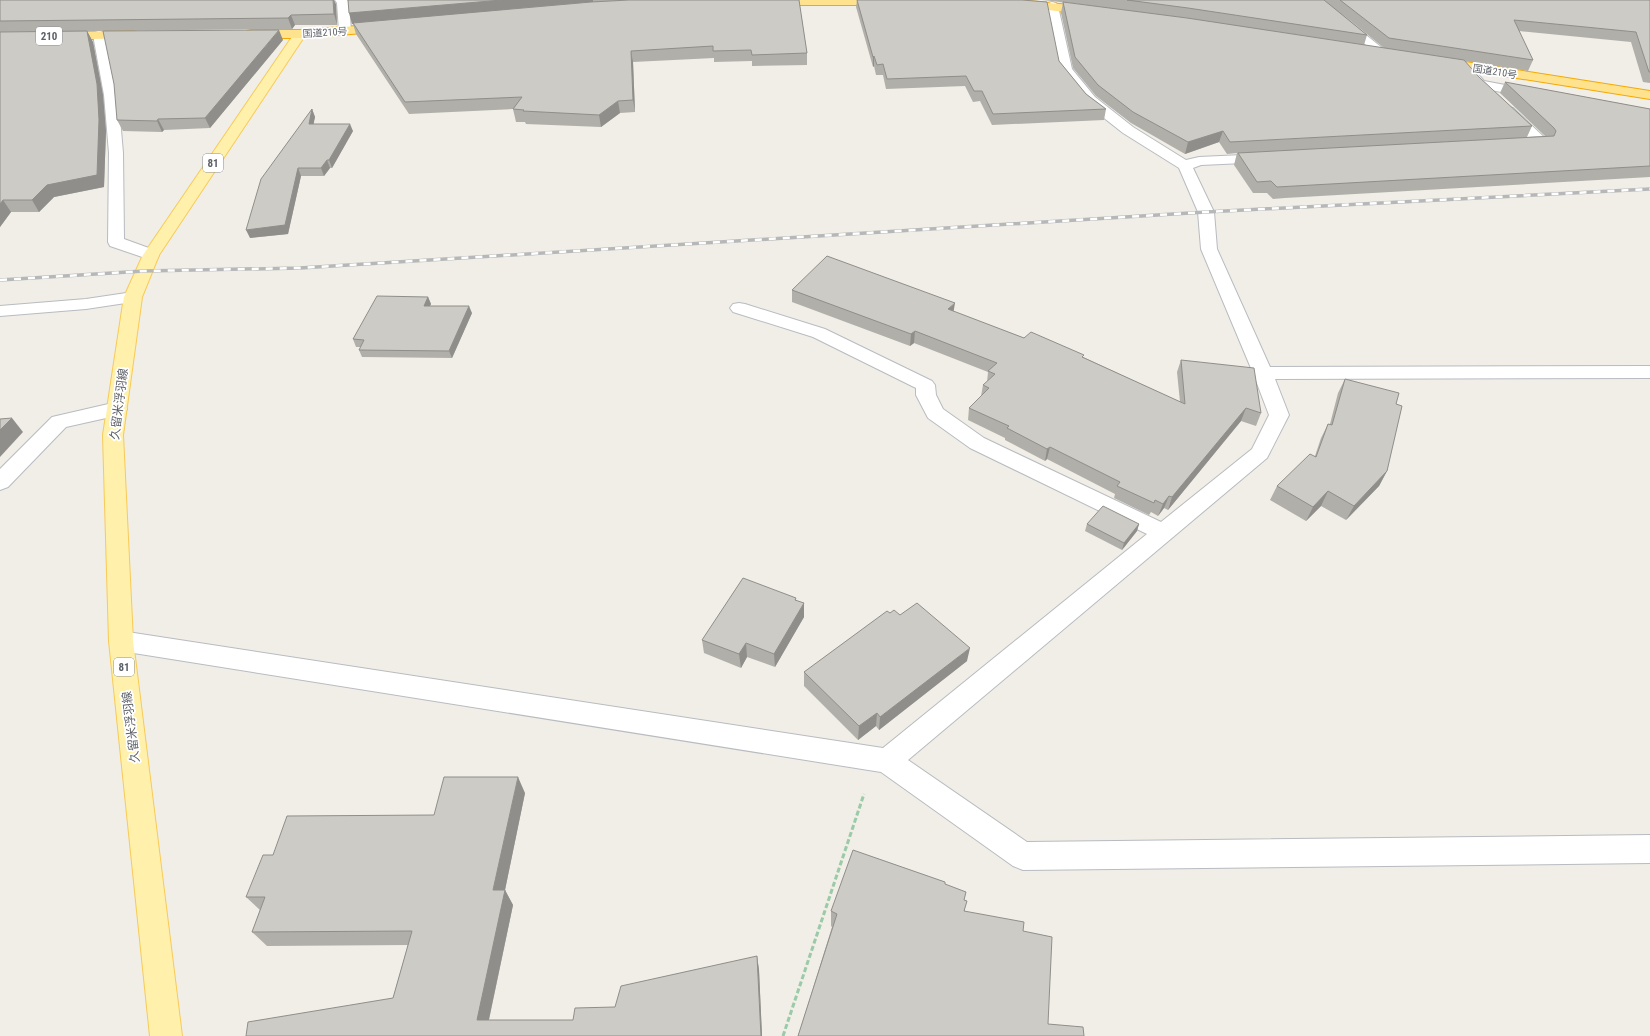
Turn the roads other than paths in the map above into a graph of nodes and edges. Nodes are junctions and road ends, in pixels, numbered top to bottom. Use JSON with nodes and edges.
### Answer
{"nodes":[{"id":1,"x":341,"y":0,"type":"edge"},
{"id":2,"x":1316,"y":0,"type":"edge"},
{"id":3,"x":758,"y":1,"type":"edge"},
{"id":4,"x":901,"y":2,"type":"edge"},
{"id":5,"x":1004,"y":3,"type":"edge"},
{"id":6,"x":1052,"y":6,"type":"junction"},
{"id":7,"x":1106,"y":13,"type":"edge"},
{"id":8,"x":396,"y":27,"type":"edge"},
{"id":9,"x":345,"y":31,"type":"junction"},
{"id":10,"x":145,"y":34,"type":"edge"},
{"id":11,"x":238,"y":34,"type":"edge"},
{"id":12,"x":300,"y":34,"type":"junction"},
{"id":13,"x":99,"y":35,"type":"junction"},
{"id":14,"x":0,"y":37,"type":"edge"},
{"id":15,"x":1358,"y":49,"type":"edge"},
{"id":16,"x":1382,"y":53,"type":"junction"},
{"id":17,"x":1396,"y":55,"type":"edge"},
{"id":18,"x":1426,"y":60,"type":"edge"},
{"id":19,"x":1463,"y":66,"type":"junction"},
{"id":20,"x":1480,"y":84,"type":"junction"},
{"id":21,"x":1542,"y":95,"type":"edge"},
{"id":22,"x":1650,"y":95,"type":"edge"},
{"id":23,"x":1510,"y":145,"type":"edge"},
{"id":24,"x":1279,"y":157,"type":"edge"},
{"id":25,"x":1185,"y":166,"type":"junction"},
{"id":26,"x":151,"y":255,"type":"junction"},
{"id":27,"x":133,"y":297,"type":"junction"},
{"id":28,"x":739,"y":308,"type":"dead end"},
{"id":29,"x":0,"y":310,"type":"edge"},
{"id":30,"x":1263,"y":372,"type":"junction"},
{"id":31,"x":1650,"y":372,"type":"edge"},
{"id":32,"x":117,"y":409,"type":"junction"},
{"id":33,"x":0,"y":482,"type":"edge"},
{"id":34,"x":1164,"y":533,"type":"junction"},
{"id":35,"x":121,"y":641,"type":"junction"},
{"id":36,"x":887,"y":761,"type":"junction"},
{"id":37,"x":1650,"y":849,"type":"edge"},
{"id":38,"x":166,"y":1036,"type":"edge"}],
"edges":[{"from":1,"to":9,"type":"street"},
{"from":2,"to":16,"type":"lane"},
{"from":3,"to":4,"type":"highway"},
{"from":5,"to":6,"type":"highway"},
{"from":6,"to":7,"type":"highway"},
{"from":6,"to":25,"type":"street"},
{"from":8,"to":9,"type":"highway","name":"国道210号"},
{"from":9,"to":12,"type":"highway","name":"国道210号"},
{"from":10,"to":13,"type":"highway","number":"210"},
{"from":11,"to":12,"type":"highway","name":"国道210号"},
{"from":12,"to":26,"type":"main road","number":"81"},
{"from":13,"to":14,"type":"highway","number":"210"},
{"from":13,"to":26,"type":"street"},
{"from":15,"to":16,"type":"highway"},
{"from":16,"to":17,"type":"highway"},
{"from":18,"to":19,"type":"highway","name":"国道210号"},
{"from":19,"to":20,"type":"street"},
{"from":19,"to":22,"type":"highway","name":"国道210号"},
{"from":20,"to":21,"type":"street"},
{"from":20,"to":23,"type":"street"},
{"from":24,"to":25,"type":"street"},
{"from":25,"to":30,"type":"street"},
{"from":26,"to":27,"type":"main road","number":"81"},
{"from":27,"to":29,"type":"street"},
{"from":27,"to":32,"type":"main road","name":"久留米浮羽線","number":"81"},
{"from":28,"to":34,"type":"street"},
{"from":30,"to":31,"type":"street"},
{"from":30,"to":34,"type":"street"},
{"from":32,"to":33,"type":"street"},
{"from":32,"to":35,"type":"main road","name":"久留米浮羽線","number":"81"},
{"from":34,"to":36,"type":"street"},
{"from":35,"to":36,"type":"street"},
{"from":35,"to":38,"type":"main road","name":"久留米浮羽線","number":"81"},
{"from":36,"to":37,"type":"street"}]}
